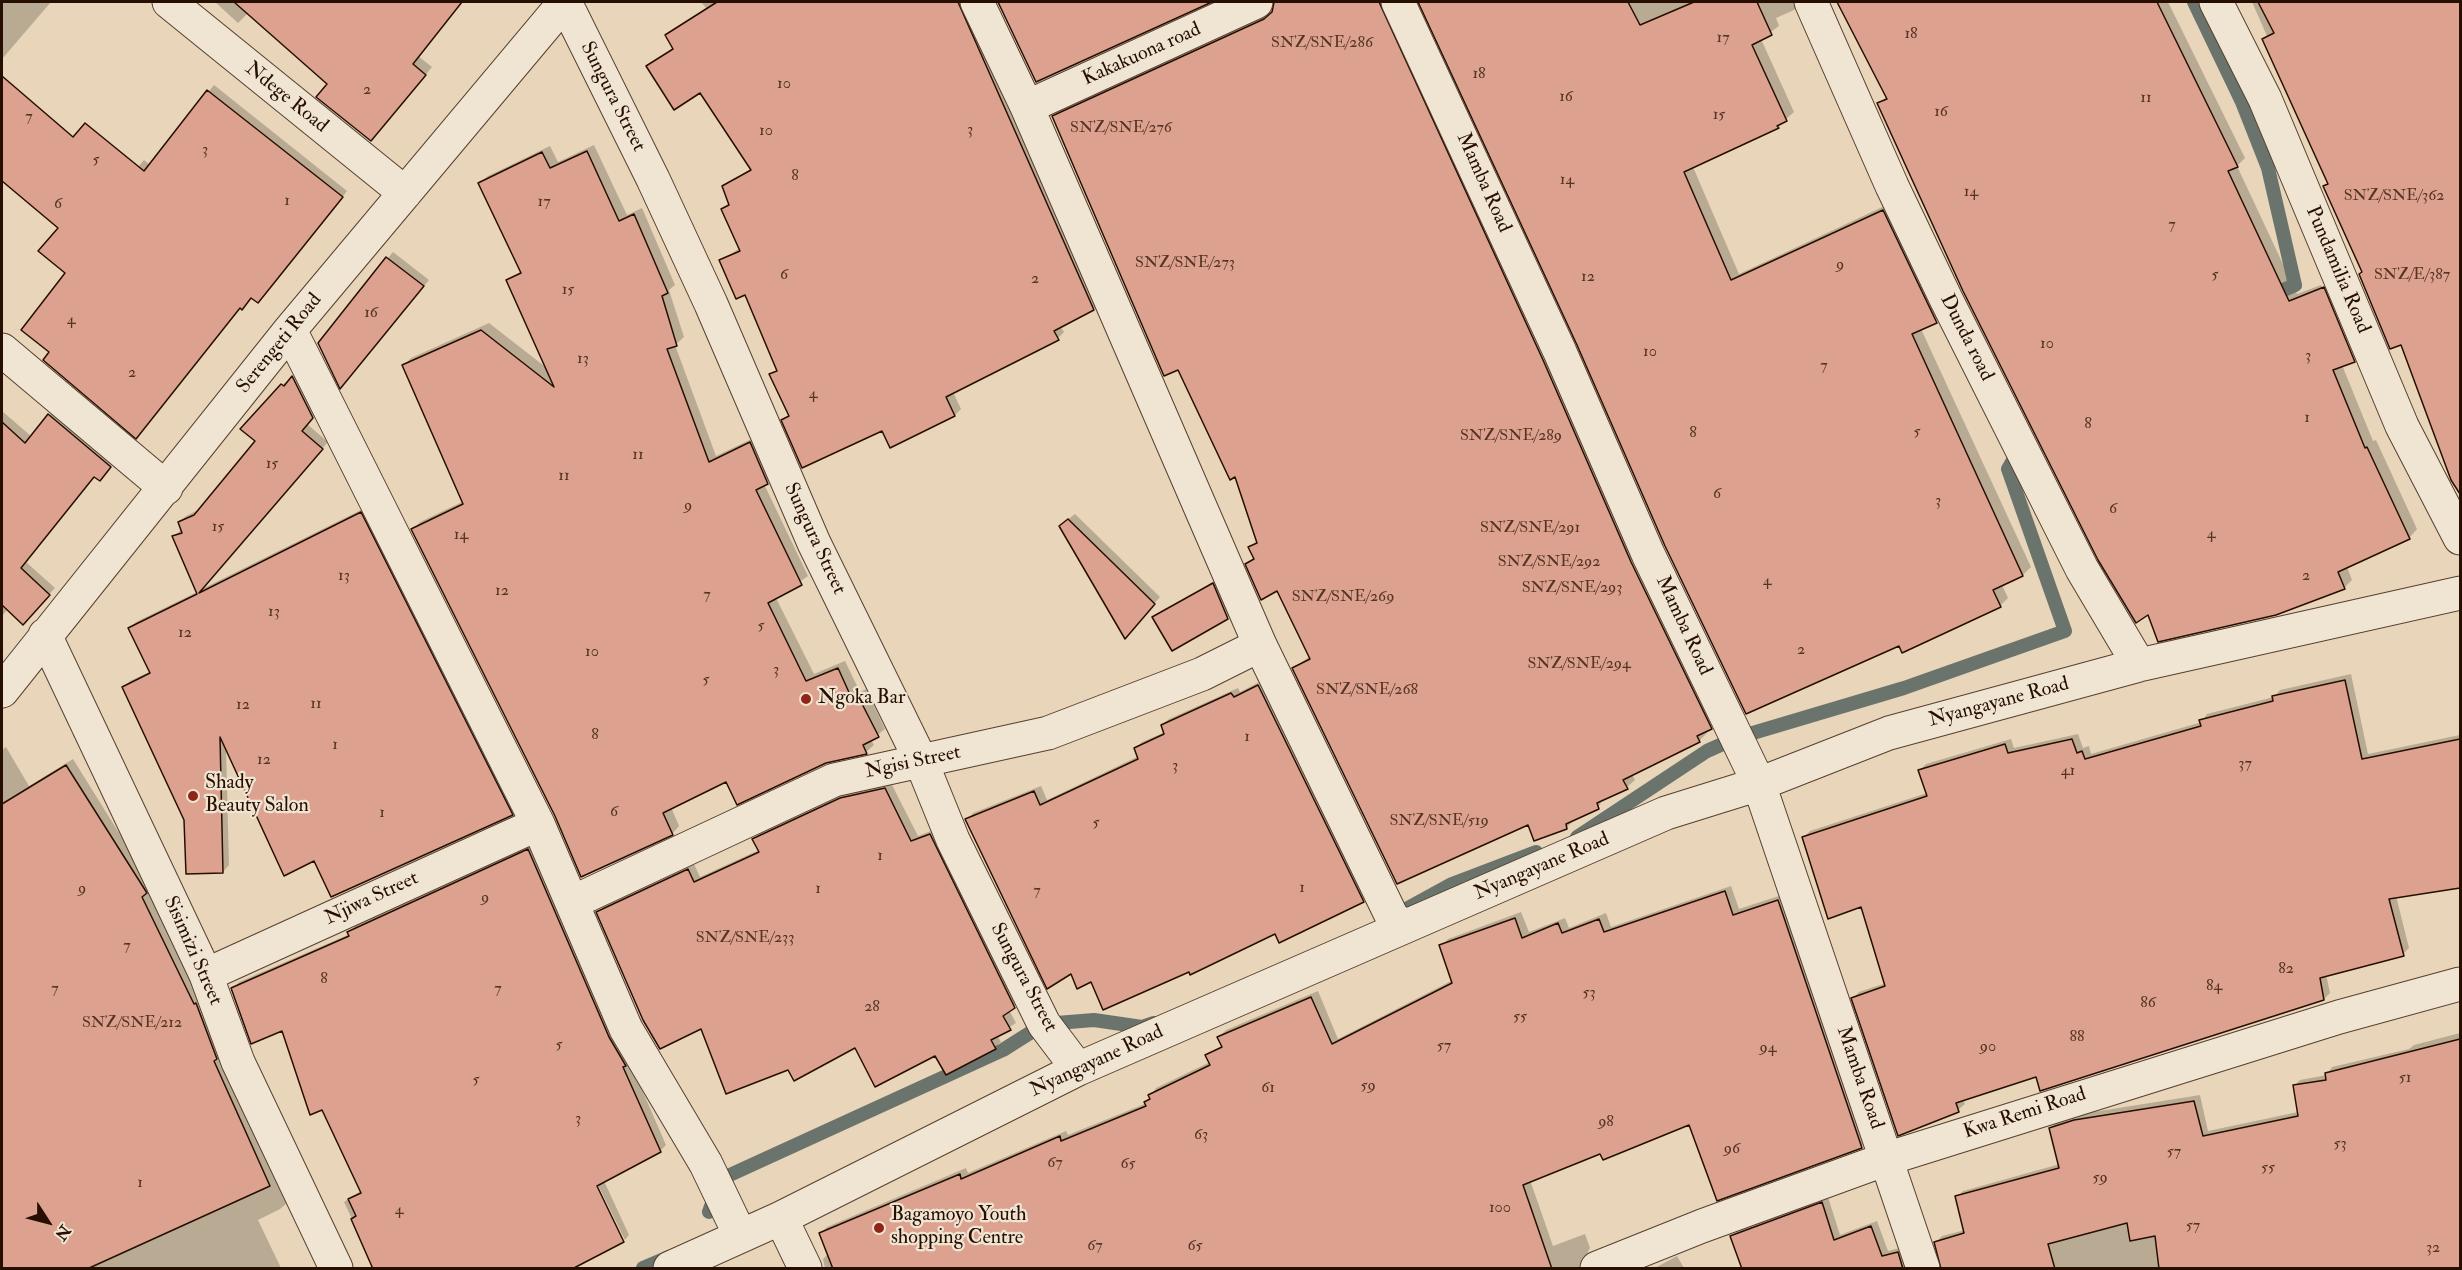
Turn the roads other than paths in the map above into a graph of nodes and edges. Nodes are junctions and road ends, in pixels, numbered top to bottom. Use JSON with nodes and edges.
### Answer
{"nodes":[{"id":1,"x":169,"y":2,"type":"edge"},
{"id":2,"x":565,"y":2,"type":"edge"},
{"id":3,"x":977,"y":2,"type":"edge"},
{"id":4,"x":1256,"y":2,"type":"edge"},
{"id":5,"x":1398,"y":2,"type":"edge"},
{"id":6,"x":1811,"y":2,"type":"edge"},
{"id":7,"x":2216,"y":2,"type":"edge"},
{"id":8,"x":1027,"y":107,"type":"junction"},
{"id":9,"x":405,"y":193,"type":"junction"},
{"id":10,"x":290,"y":330,"type":"junction"},
{"id":11,"x":2,"y":350,"type":"edge"},
{"id":12,"x":166,"y":488,"type":"junction"},
{"id":13,"x":2460,"y":537,"type":"edge"},
{"id":14,"x":2460,"y":593,"type":"edge"},
{"id":15,"x":45,"y":635,"type":"junction"},
{"id":16,"x":1260,"y":645,"type":"junction"},
{"id":17,"x":2139,"y":665,"type":"junction"},
{"id":18,"x":2,"y":691,"type":"edge"},
{"id":19,"x":921,"y":760,"type":"junction"},
{"id":20,"x":1759,"y":784,"type":"junction"},
{"id":21,"x":537,"y":824,"type":"junction"},
{"id":22,"x":573,"y":902,"type":"junction"},
{"id":23,"x":1403,"y":926,"type":"junction"},
{"id":24,"x":206,"y":975,"type":"junction"},
{"id":25,"x":2460,"y":984,"type":"edge"},
{"id":26,"x":1078,"y":1069,"type":"junction"},
{"id":27,"x":1886,"y":1159,"type":"junction"},
{"id":28,"x":781,"y":1218,"type":"junction"},
{"id":29,"x":740,"y":1235,"type":"junction"},
{"id":30,"x":336,"y":1269,"type":"edge"},
{"id":31,"x":670,"y":1269,"type":"edge"},
{"id":32,"x":806,"y":1269,"type":"edge"},
{"id":33,"x":1597,"y":1269,"type":"edge"},
{"id":34,"x":1923,"y":1269,"type":"edge"}],
"edges":[{"from":1,"to":9,"type":"street","name":"Ndege Road"},
{"from":2,"to":9,"type":"street","name":"Serengeti Road"},
{"from":2,"to":19,"type":"street","name":"Sungura Street"},
{"from":3,"to":8,"type":"street"},
{"from":4,"to":8,"type":"street","name":"Kakakuona road"},
{"from":5,"to":20,"type":"street","name":"Mamba Road"},
{"from":6,"to":17,"type":"street","name":"Dunda road"},
{"from":7,"to":13,"type":"street","name":"Pundamilia Road"},
{"from":8,"to":16,"type":"street"},
{"from":9,"to":10,"type":"street","name":"Serengeti Road"},
{"from":10,"to":12,"type":"street","name":"Serengeti Road"},
{"from":10,"to":21,"type":"street"},
{"from":11,"to":12,"type":"street"},
{"from":12,"to":15,"type":"street","name":"Serengeti Road"},
{"from":14,"to":17,"type":"street","name":"Nyangayane Road"},
{"from":15,"to":18,"type":"street","name":"Serengeti Road"},
{"from":15,"to":24,"type":"street","name":"Sisimizi Street"},
{"from":16,"to":19,"type":"street","name":"Ngisi Street"},
{"from":16,"to":23,"type":"street"},
{"from":17,"to":20,"type":"street","name":"Nyangayane Road"},
{"from":19,"to":22,"type":"street","name":"Ngisi Street"},
{"from":19,"to":26,"type":"street","name":"Sungura Street"},
{"from":20,"to":23,"type":"street","name":"Nyangayane Road"},
{"from":20,"to":27,"type":"street","name":"Mamba Road"},
{"from":21,"to":22,"type":"street"},
{"from":21,"to":24,"type":"street","name":"Njiwa Street"},
{"from":22,"to":29,"type":"street"},
{"from":23,"to":26,"type":"street","name":"Nyangayane Road"},
{"from":24,"to":30,"type":"street","name":"Sisimizi Street"},
{"from":25,"to":27,"type":"street","name":"Kwa Remi Road"},
{"from":26,"to":28,"type":"street","name":"Nyangayane Road"},
{"from":27,"to":33,"type":"street","name":"Kwa Remi Road"},
{"from":27,"to":34,"type":"street","name":"Mamba Road"},
{"from":28,"to":29,"type":"street","name":"Nyangayane Road"},
{"from":28,"to":32,"type":"street"},
{"from":29,"to":31,"type":"street","name":"Nyangayane Road"}]}
